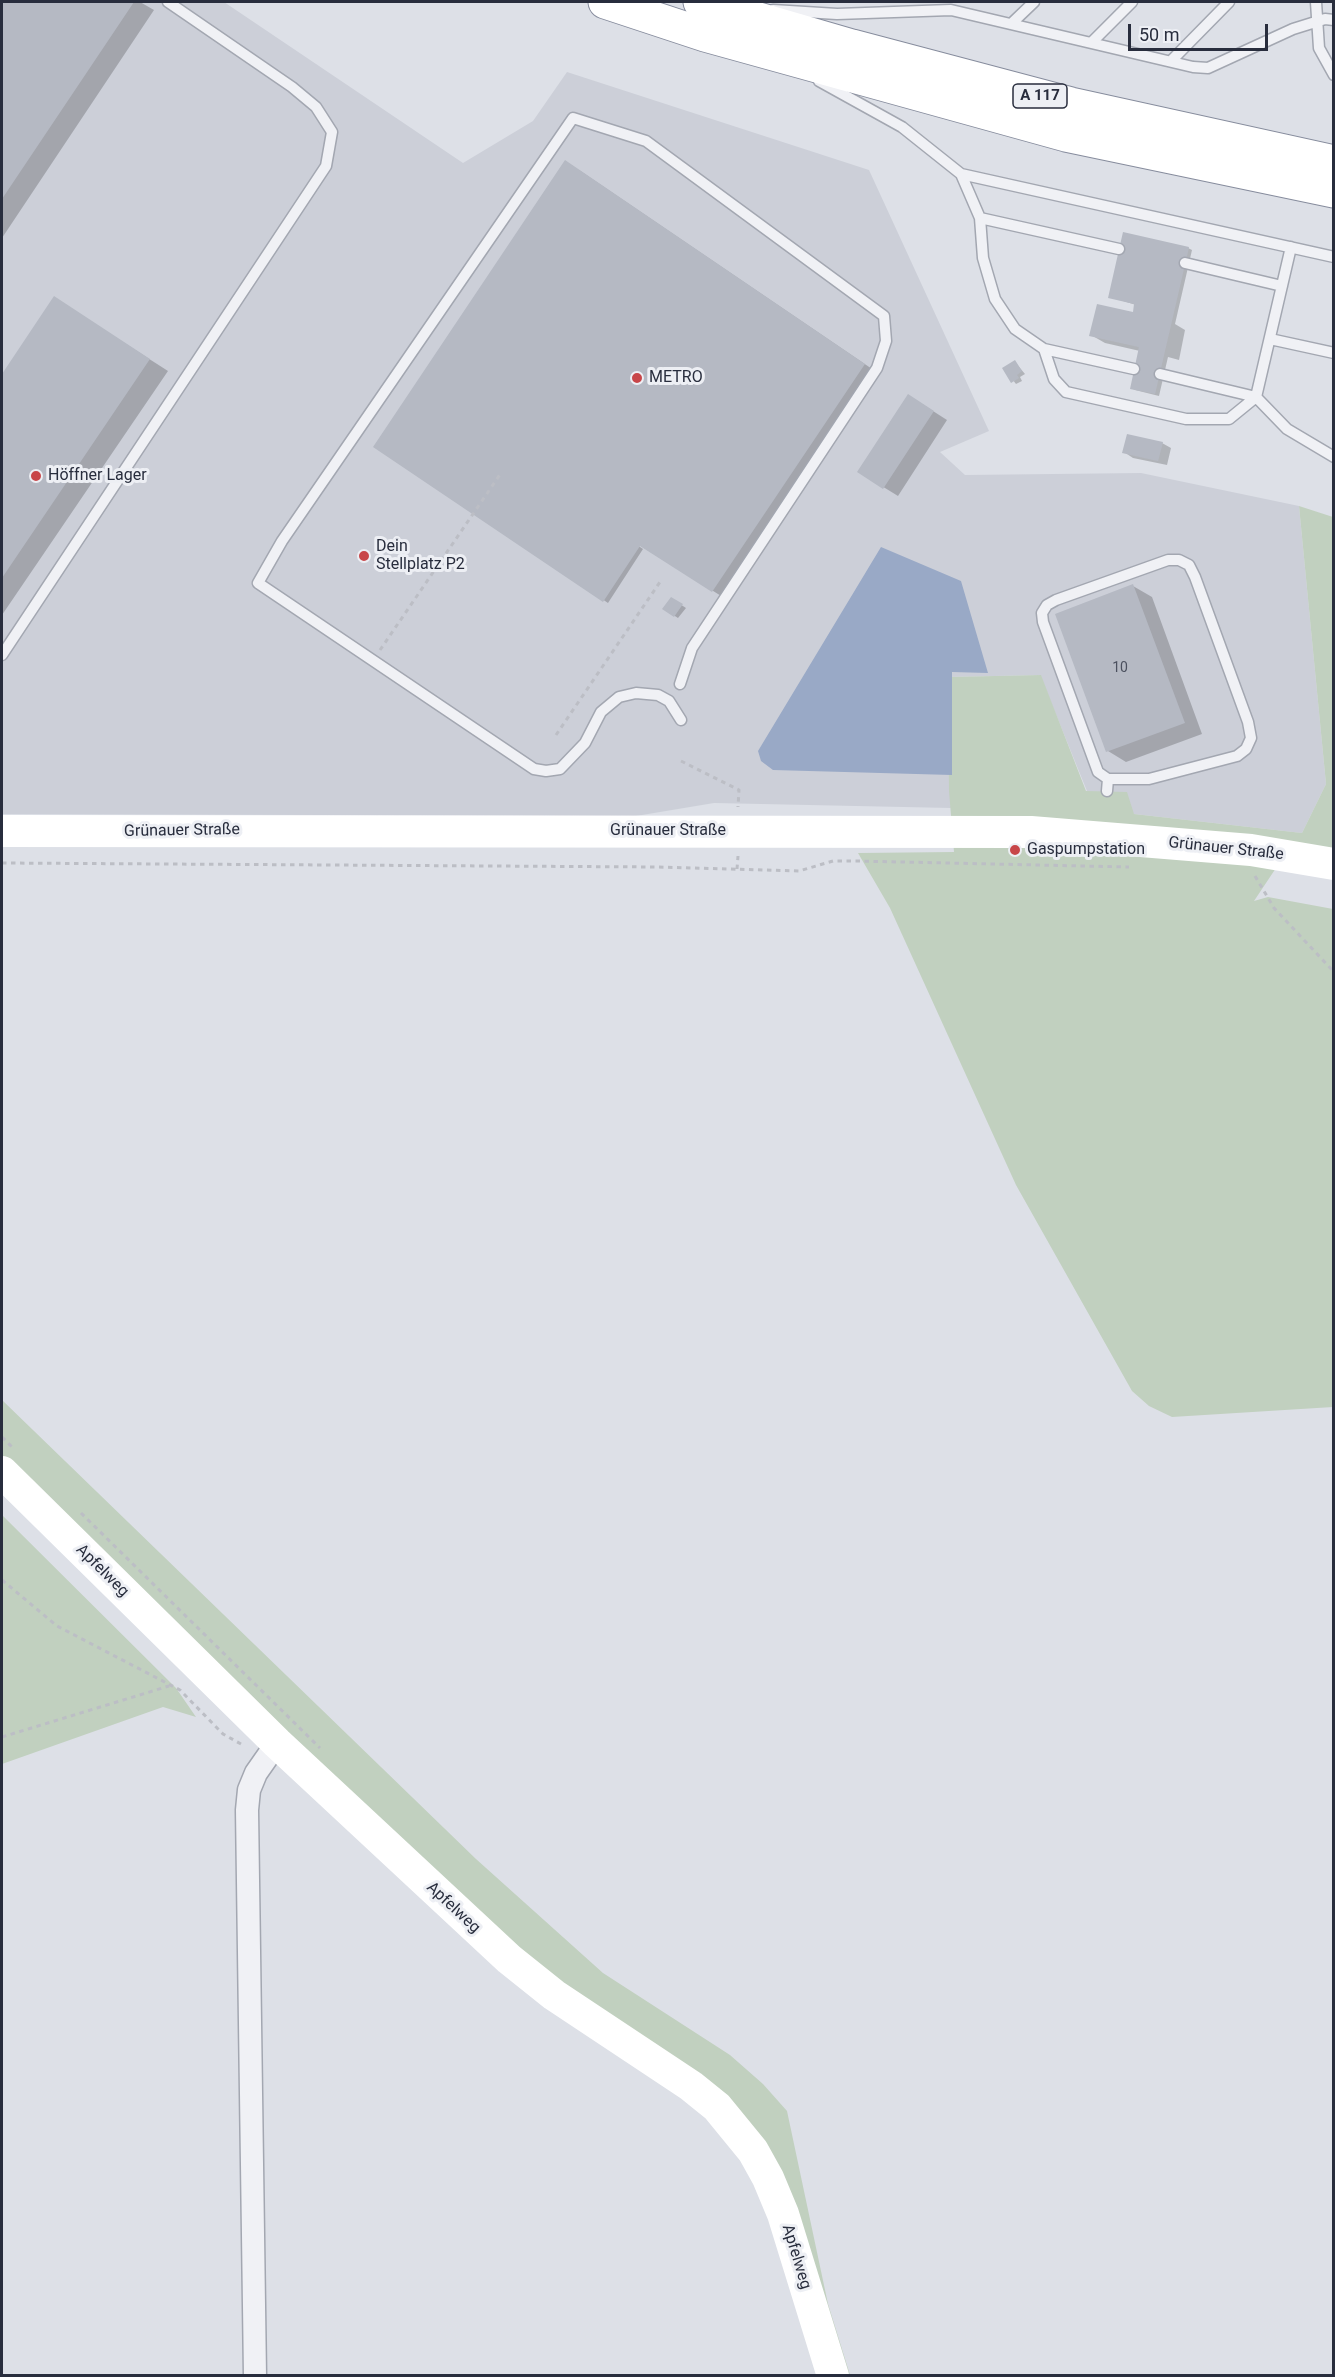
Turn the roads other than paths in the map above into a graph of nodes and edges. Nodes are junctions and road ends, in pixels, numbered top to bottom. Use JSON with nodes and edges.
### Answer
{"nodes":[{"id":1,"x":168,"y":2,"type":"edge"},
{"id":2,"x":605,"y":2,"type":"edge"},
{"id":3,"x":700,"y":2,"type":"edge"},
{"id":4,"x":905,"y":2,"type":"edge"},
{"id":5,"x":1034,"y":2,"type":"edge"},
{"id":6,"x":1132,"y":2,"type":"edge"},
{"id":7,"x":1229,"y":2,"type":"edge"},
{"id":8,"x":1316,"y":2,"type":"edge"},
{"id":9,"x":896,"y":10,"type":"junction"},
{"id":10,"x":750,"y":17,"type":"junction"},
{"id":11,"x":1334,"y":20,"type":"edge"},
{"id":12,"x":1315,"y":21,"type":"junction"},
{"id":13,"x":1011,"y":24,"type":"junction"},
{"id":14,"x":1092,"y":42,"type":"junction"},
{"id":15,"x":762,"y":51,"type":"junction"},
{"id":16,"x":1171,"y":61,"type":"junction"},
{"id":17,"x":1334,"y":75,"type":"edge"},
{"id":18,"x":1334,"y":162,"type":"edge"},
{"id":19,"x":961,"y":174,"type":"junction"},
{"id":20,"x":1334,"y":191,"type":"edge"},
{"id":21,"x":980,"y":218,"type":"junction"},
{"id":22,"x":1291,"y":247,"type":"junction"},
{"id":23,"x":1119,"y":249,"type":"dead end"},
{"id":24,"x":1334,"y":257,"type":"edge"},
{"id":25,"x":1185,"y":263,"type":"dead end"},
{"id":26,"x":1282,"y":286,"type":"junction"},
{"id":27,"x":1270,"y":339,"type":"junction"},
{"id":28,"x":1044,"y":349,"type":"junction"},
{"id":29,"x":1329,"y":353,"type":"edge"},
{"id":30,"x":1334,"y":364,"type":"edge"},
{"id":31,"x":1134,"y":369,"type":"dead end"},
{"id":32,"x":1160,"y":374,"type":"dead end"},
{"id":33,"x":1256,"y":397,"type":"junction"},
{"id":34,"x":1334,"y":457,"type":"edge"},
{"id":35,"x":2,"y":655,"type":"edge"},
{"id":36,"x":680,"y":684,"type":"dead end"},
{"id":37,"x":681,"y":720,"type":"dead end"},
{"id":38,"x":1108,"y":779,"type":"junction"},
{"id":39,"x":1107,"y":791,"type":"dead end"},
{"id":40,"x":2,"y":831,"type":"edge"},
{"id":41,"x":1334,"y":864,"type":"edge"},
{"id":42,"x":2,"y":1472,"type":"edge"},
{"id":43,"x":277,"y":1743,"type":"junction"},
{"id":44,"x":255,"y":2376,"type":"edge"},
{"id":45,"x":833,"y":2376,"type":"edge"}],
"edges":[{"from":1,"to":35,"type":"lane"},
{"from":2,"to":15,"type":"highway","number":"A 117"},
{"from":3,"to":10,"type":"highway","number":"A 117"},
{"from":4,"to":9,"type":"lane"},
{"from":5,"to":13,"type":"lane"},
{"from":6,"to":14,"type":"lane"},
{"from":7,"to":16,"type":"lane"},
{"from":8,"to":12,"type":"lane"},
{"from":9,"to":10,"type":"lane"},
{"from":9,"to":13,"type":"lane"},
{"from":10,"to":18,"type":"highway","number":"A 117"},
{"from":11,"to":12,"type":"lane"},
{"from":12,"to":16,"type":"lane"},
{"from":12,"to":17,"type":"lane"},
{"from":13,"to":14,"type":"lane"},
{"from":14,"to":16,"type":"lane"},
{"from":15,"to":19,"type":"lane"},
{"from":15,"to":20,"type":"highway","number":"A 117"},
{"from":19,"to":21,"type":"lane"},
{"from":19,"to":22,"type":"lane"},
{"from":21,"to":23,"type":"lane"},
{"from":21,"to":28,"type":"lane"},
{"from":22,"to":24,"type":"lane"},
{"from":22,"to":26,"type":"lane"},
{"from":25,"to":26,"type":"lane"},
{"from":26,"to":27,"type":"lane"},
{"from":27,"to":29,"type":"lane"},
{"from":27,"to":33,"type":"lane"},
{"from":28,"to":31,"type":"lane"},
{"from":28,"to":33,"type":"lane"},
{"from":29,"to":30,"type":"lane"},
{"from":32,"to":33,"type":"lane"},
{"from":33,"to":34,"type":"lane"},
{"from":36,"to":37,"type":"lane"},
{"from":38,"to":38,"type":"lane"},
{"from":38,"to":39,"type":"lane"},
{"from":40,"to":41,"type":"main road","name":"Grünauer Straße"},
{"from":42,"to":43,"type":"main road","name":"Apfelweg"},
{"from":43,"to":44,"type":"street"},
{"from":43,"to":45,"type":"main road","name":"Apfelweg"}]}
